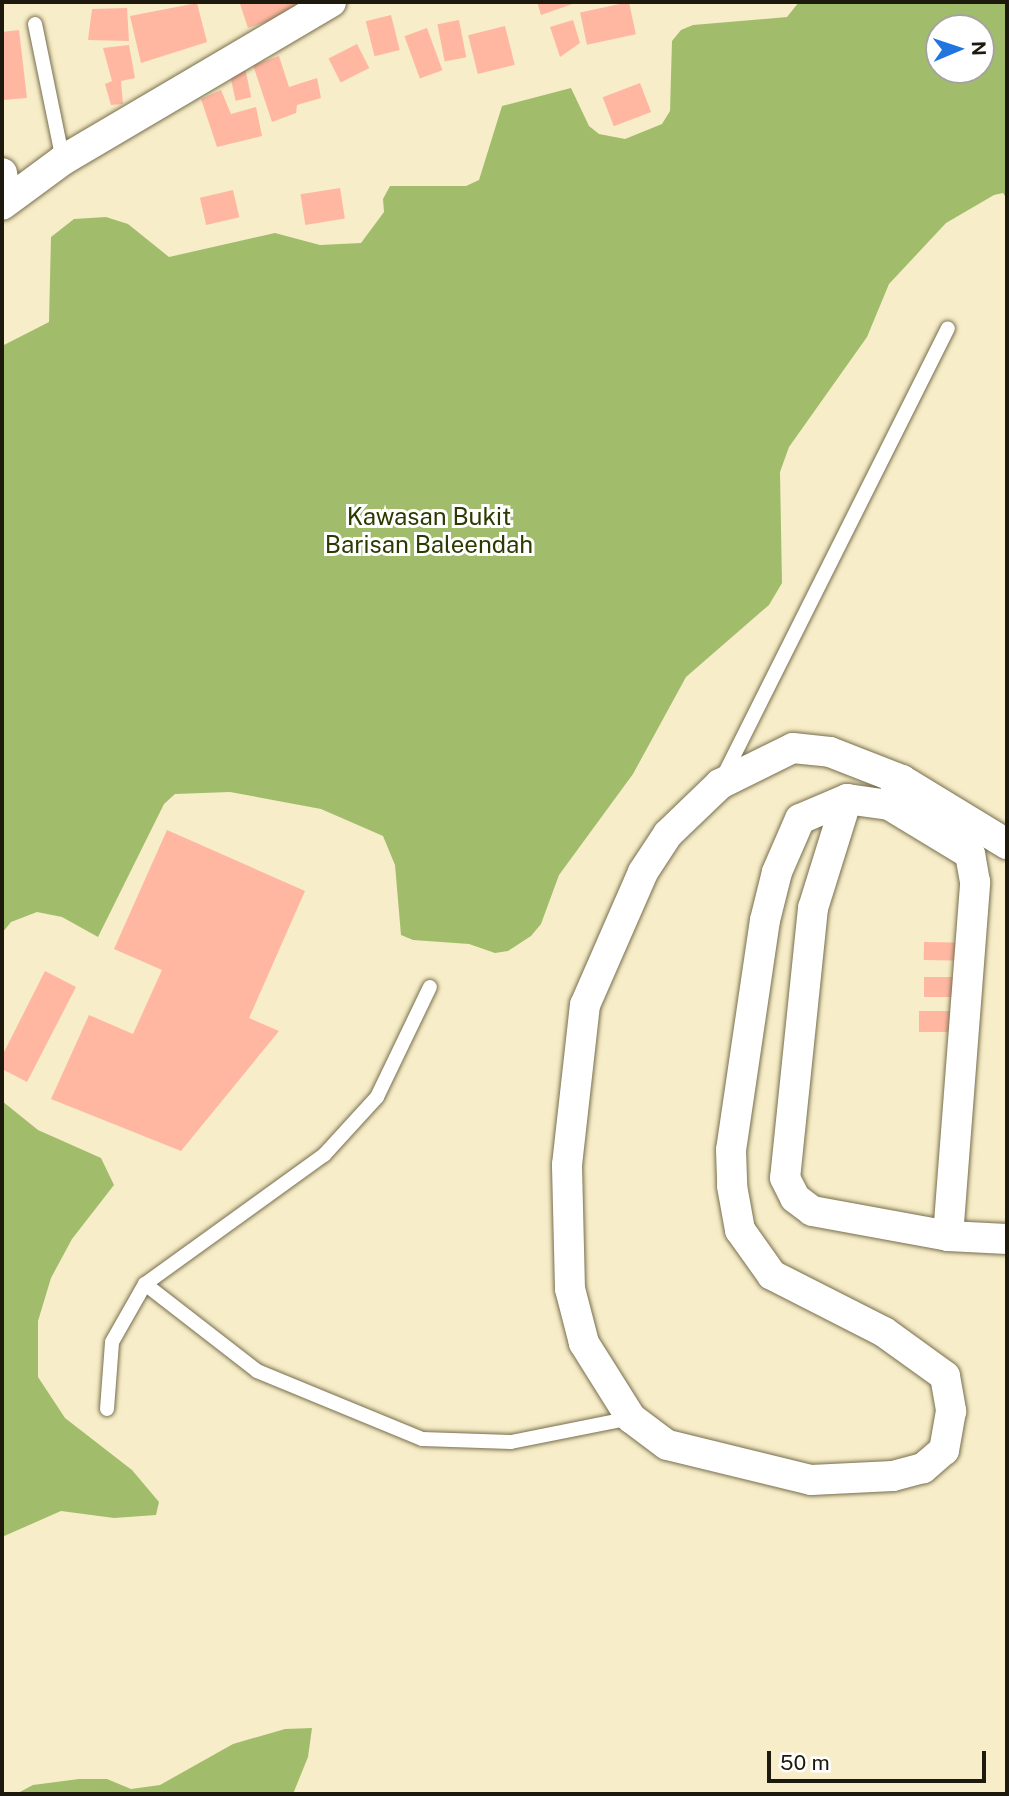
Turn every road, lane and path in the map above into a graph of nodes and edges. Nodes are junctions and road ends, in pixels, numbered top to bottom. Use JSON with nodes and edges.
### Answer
{"nodes":[{"id":1,"x":312,"y":6,"type":"edge"},
{"id":2,"x":35,"y":24,"type":"dead end"},
{"id":3,"x":63,"y":160,"type":"junction"},
{"id":4,"x":4,"y":193,"type":"edge"},
{"id":5,"x":948,"y":327,"type":"dead end"},
{"id":6,"x":720,"y":784,"type":"junction"},
{"id":7,"x":896,"y":793,"type":"junction"},
{"id":8,"x":847,"y":799,"type":"junction"},
{"id":9,"x":1007,"y":844,"type":"edge"},
{"id":10,"x":430,"y":987,"type":"dead end"},
{"id":11,"x":948,"y":1236,"type":"junction"},
{"id":12,"x":1007,"y":1239,"type":"edge"},
{"id":13,"x":145,"y":1284,"type":"junction"},
{"id":14,"x":107,"y":1409,"type":"dead end"},
{"id":15,"x":631,"y":1418,"type":"junction"}],
"edges":[{"from":1,"to":3,"type":"street"},
{"from":2,"to":3,"type":"lane"},
{"from":3,"to":4,"type":"street"},
{"from":5,"to":6,"type":"lane"},
{"from":6,"to":7,"type":"street"},
{"from":6,"to":15,"type":"street"},
{"from":7,"to":8,"type":"street"},
{"from":7,"to":9,"type":"street"},
{"from":7,"to":11,"type":"street"},
{"from":8,"to":11,"type":"street"},
{"from":8,"to":15,"type":"street"},
{"from":10,"to":13,"type":"lane"},
{"from":11,"to":12,"type":"street"},
{"from":13,"to":14,"type":"lane"},
{"from":13,"to":15,"type":"lane"}]}
